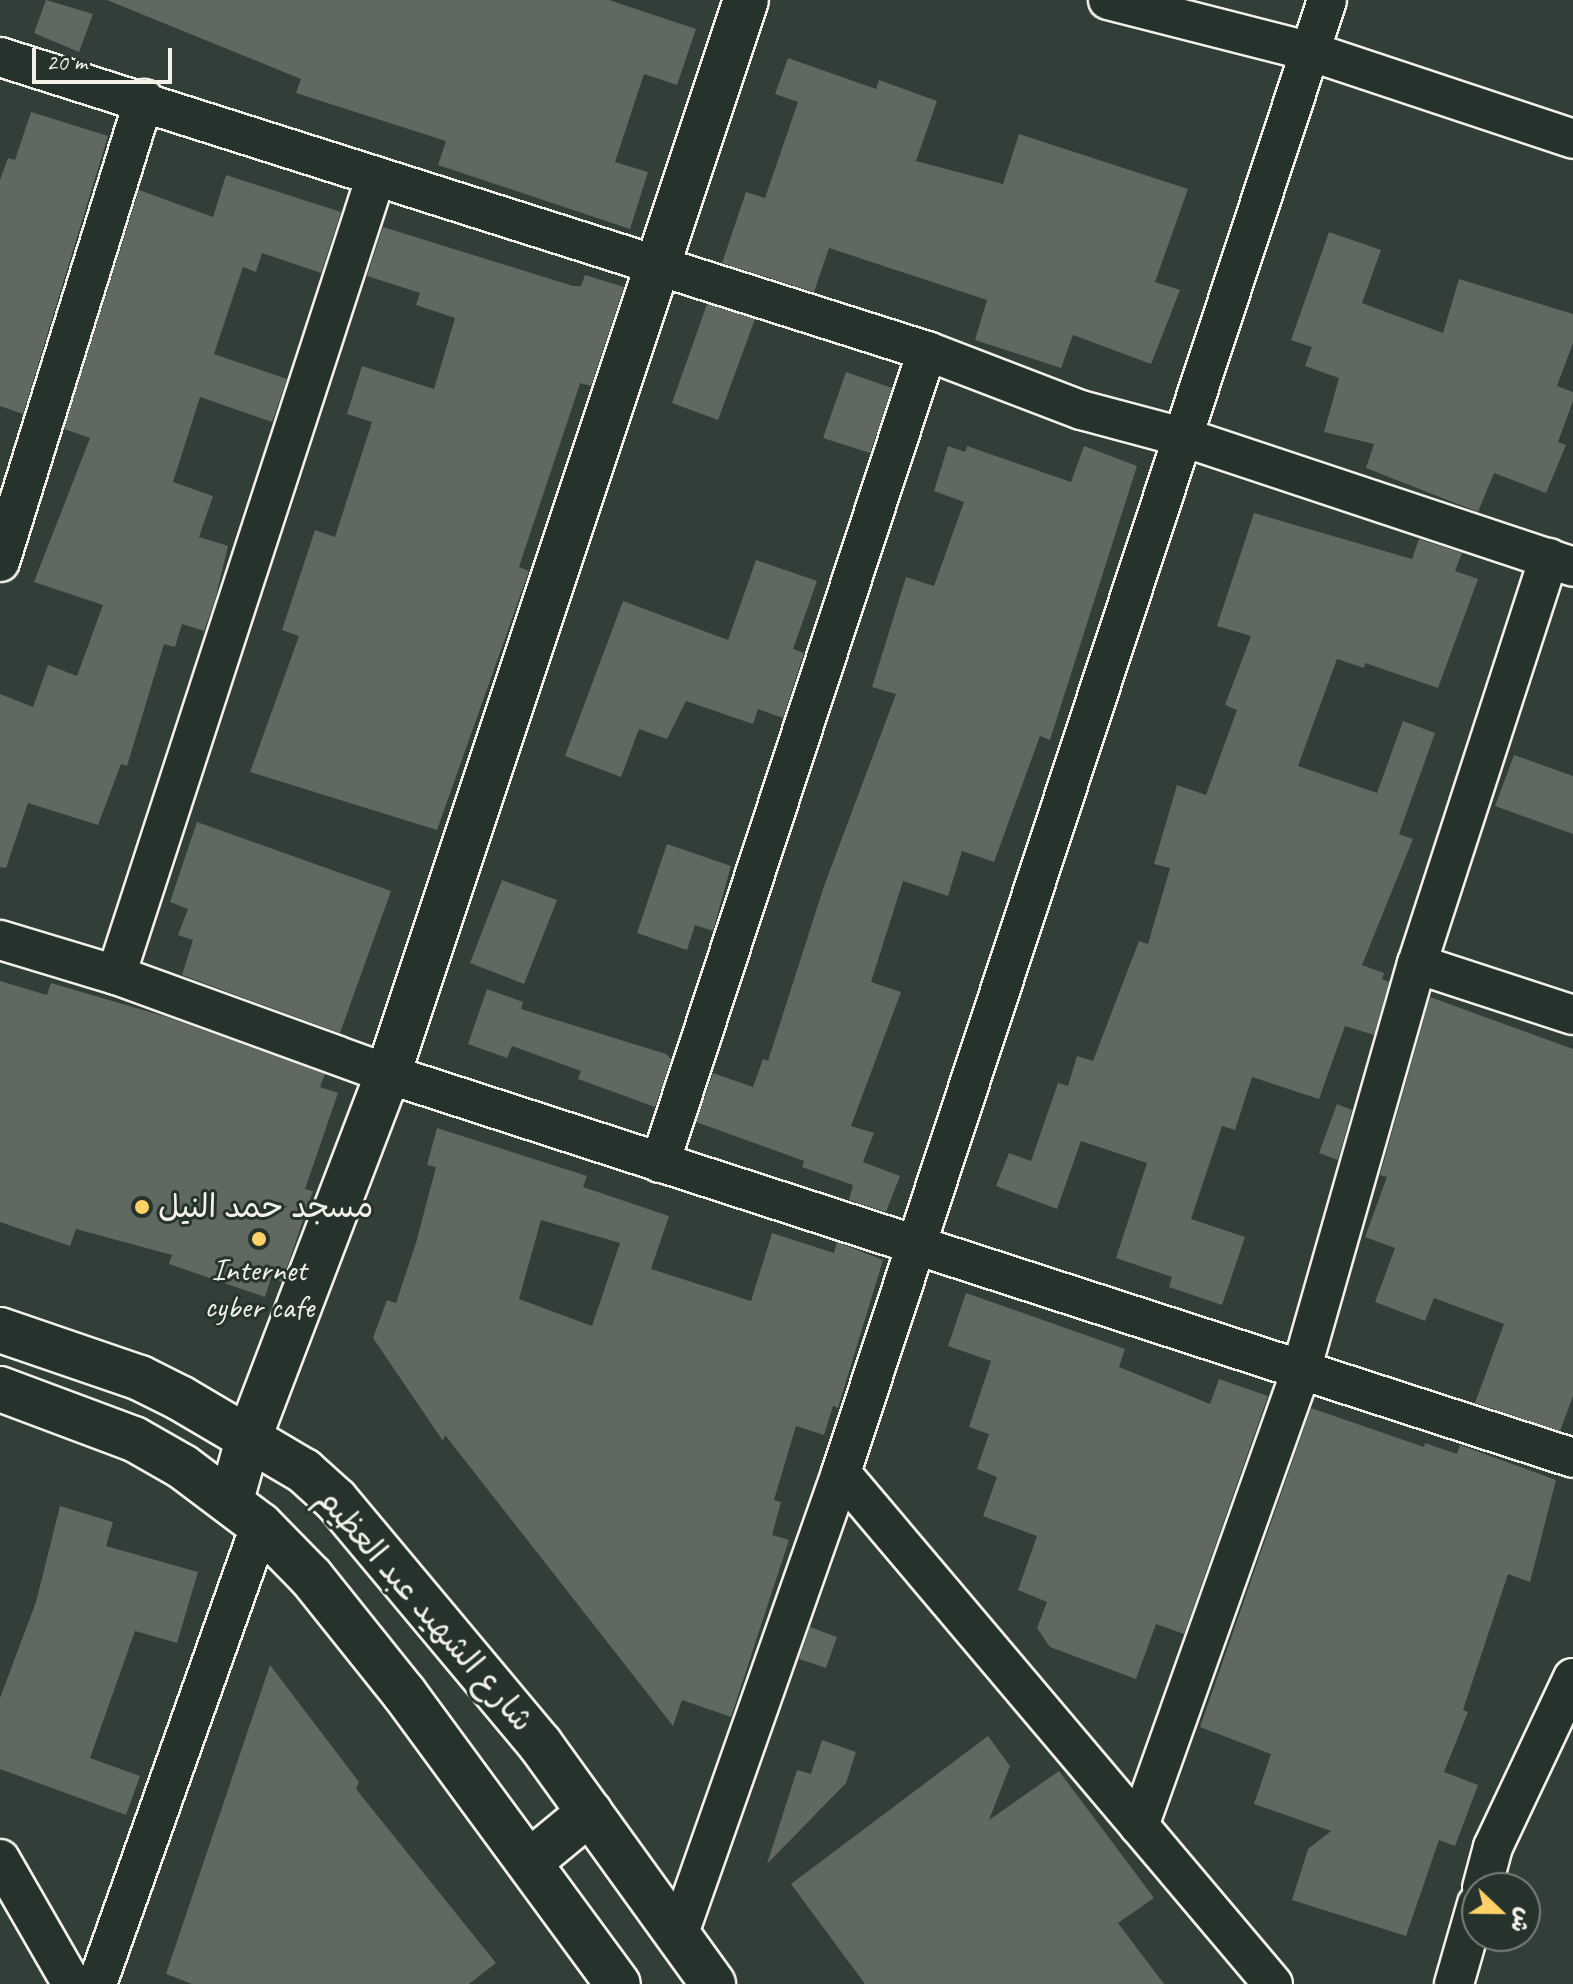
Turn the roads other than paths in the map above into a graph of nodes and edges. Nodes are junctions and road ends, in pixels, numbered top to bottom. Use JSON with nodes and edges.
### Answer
{"nodes":[{"id":1,"x":746,"y":0,"type":"edge"},
{"id":2,"x":1108,"y":0,"type":"edge"},
{"id":3,"x":1327,"y":0,"type":"edge"},
{"id":4,"x":1312,"y":52,"type":"junction"},
{"id":5,"x":0,"y":57,"type":"edge"},
{"id":6,"x":144,"y":99,"type":"junction"},
{"id":7,"x":1573,"y":139,"type":"edge"},
{"id":8,"x":376,"y":176,"type":"junction"},
{"id":9,"x":657,"y":268,"type":"junction"},
{"id":10,"x":927,"y":351,"type":"junction"},
{"id":11,"x":1186,"y":438,"type":"junction"},
{"id":12,"x":0,"y":562,"type":"edge"},
{"id":13,"x":1561,"y":562,"type":"edge"},
{"id":14,"x":0,"y":940,"type":"edge"},
{"id":15,"x":1417,"y":964,"type":"junction"},
{"id":16,"x":116,"y":975,"type":"junction"},
{"id":17,"x":1573,"y":1015,"type":"edge"},
{"id":18,"x":388,"y":1074,"type":"junction"},
{"id":19,"x":660,"y":1163,"type":"junction"},
{"id":20,"x":915,"y":1247,"type":"junction"},
{"id":21,"x":0,"y":1330,"type":"edge"},
{"id":22,"x":1302,"y":1367,"type":"junction"},
{"id":23,"x":0,"y":1389,"type":"edge"},
{"id":24,"x":248,"y":1440,"type":"junction"},
{"id":25,"x":1573,"y":1458,"type":"edge"},
{"id":26,"x":841,"y":1473,"type":"junction"},
{"id":27,"x":246,"y":1512,"type":"junction"},
{"id":28,"x":1573,"y":1678,"type":"edge"},
{"id":29,"x":590,"y":1812,"type":"junction"},
{"id":30,"x":1139,"y":1826,"type":"junction"},
{"id":31,"x":0,"y":1859,"type":"edge"},
{"id":32,"x":532,"y":1860,"type":"junction"},
{"id":33,"x":1486,"y":1872,"type":"edge"},
{"id":34,"x":678,"y":1936,"type":"junction"},
{"id":35,"x":1463,"y":1952,"type":"edge"},
{"id":36,"x":72,"y":1984,"type":"edge"},
{"id":37,"x":97,"y":1984,"type":"edge"},
{"id":38,"x":618,"y":1984,"type":"edge"},
{"id":39,"x":713,"y":1984,"type":"edge"},
{"id":40,"x":1273,"y":1984,"type":"edge"},
{"id":41,"x":1454,"y":1984,"type":"edge"}],
"edges":[{"from":1,"to":9,"type":"main road"},
{"from":2,"to":4,"type":"street"},
{"from":3,"to":4,"type":"street"},
{"from":4,"to":7,"type":"street"},
{"from":4,"to":11,"type":"street"},
{"from":5,"to":6,"type":"street"},
{"from":6,"to":8,"type":"street"},
{"from":6,"to":12,"type":"street"},
{"from":8,"to":9,"type":"street"},
{"from":8,"to":16,"type":"street"},
{"from":9,"to":10,"type":"street"},
{"from":9,"to":18,"type":"main road"},
{"from":10,"to":11,"type":"street"},
{"from":10,"to":19,"type":"street"},
{"from":11,"to":13,"type":"street"},
{"from":11,"to":20,"type":"street"},
{"from":13,"to":15,"type":"street"},
{"from":14,"to":16,"type":"street"},
{"from":15,"to":17,"type":"street"},
{"from":15,"to":22,"type":"street"},
{"from":16,"to":18,"type":"street"},
{"from":18,"to":19,"type":"street"},
{"from":18,"to":24,"type":"main road"},
{"from":19,"to":20,"type":"street"},
{"from":20,"to":22,"type":"street"},
{"from":20,"to":26,"type":"street"},
{"from":21,"to":24,"type":"main road","name":"شارع الشهيد عبد العظيم"},
{"from":22,"to":25,"type":"street"},
{"from":22,"to":30,"type":"street"},
{"from":23,"to":27,"type":"main road","name":"شارع الشهيد عبد العظيم"},
{"from":24,"to":27,"type":"main road"},
{"from":24,"to":29,"type":"main road","name":"شارع الشهيد عبد العظيم"},
{"from":26,"to":30,"type":"street"},
{"from":26,"to":34,"type":"street"},
{"from":27,"to":32,"type":"main road","name":"شارع الشهيد عبد العظيم"},
{"from":27,"to":37,"type":"street"},
{"from":28,"to":33,"type":"street"},
{"from":29,"to":32,"type":"main road"},
{"from":29,"to":34,"type":"main road","name":"شارع الشهيد عبد العظيم"},
{"from":30,"to":40,"type":"street"},
{"from":31,"to":36,"type":"street"},
{"from":32,"to":38,"type":"main road","name":"شارع الشهيد عبد العظيم"},
{"from":34,"to":39,"type":"main road","name":"شارع الشهيد عبد العظيم"},
{"from":35,"to":41,"type":"street"}]}
